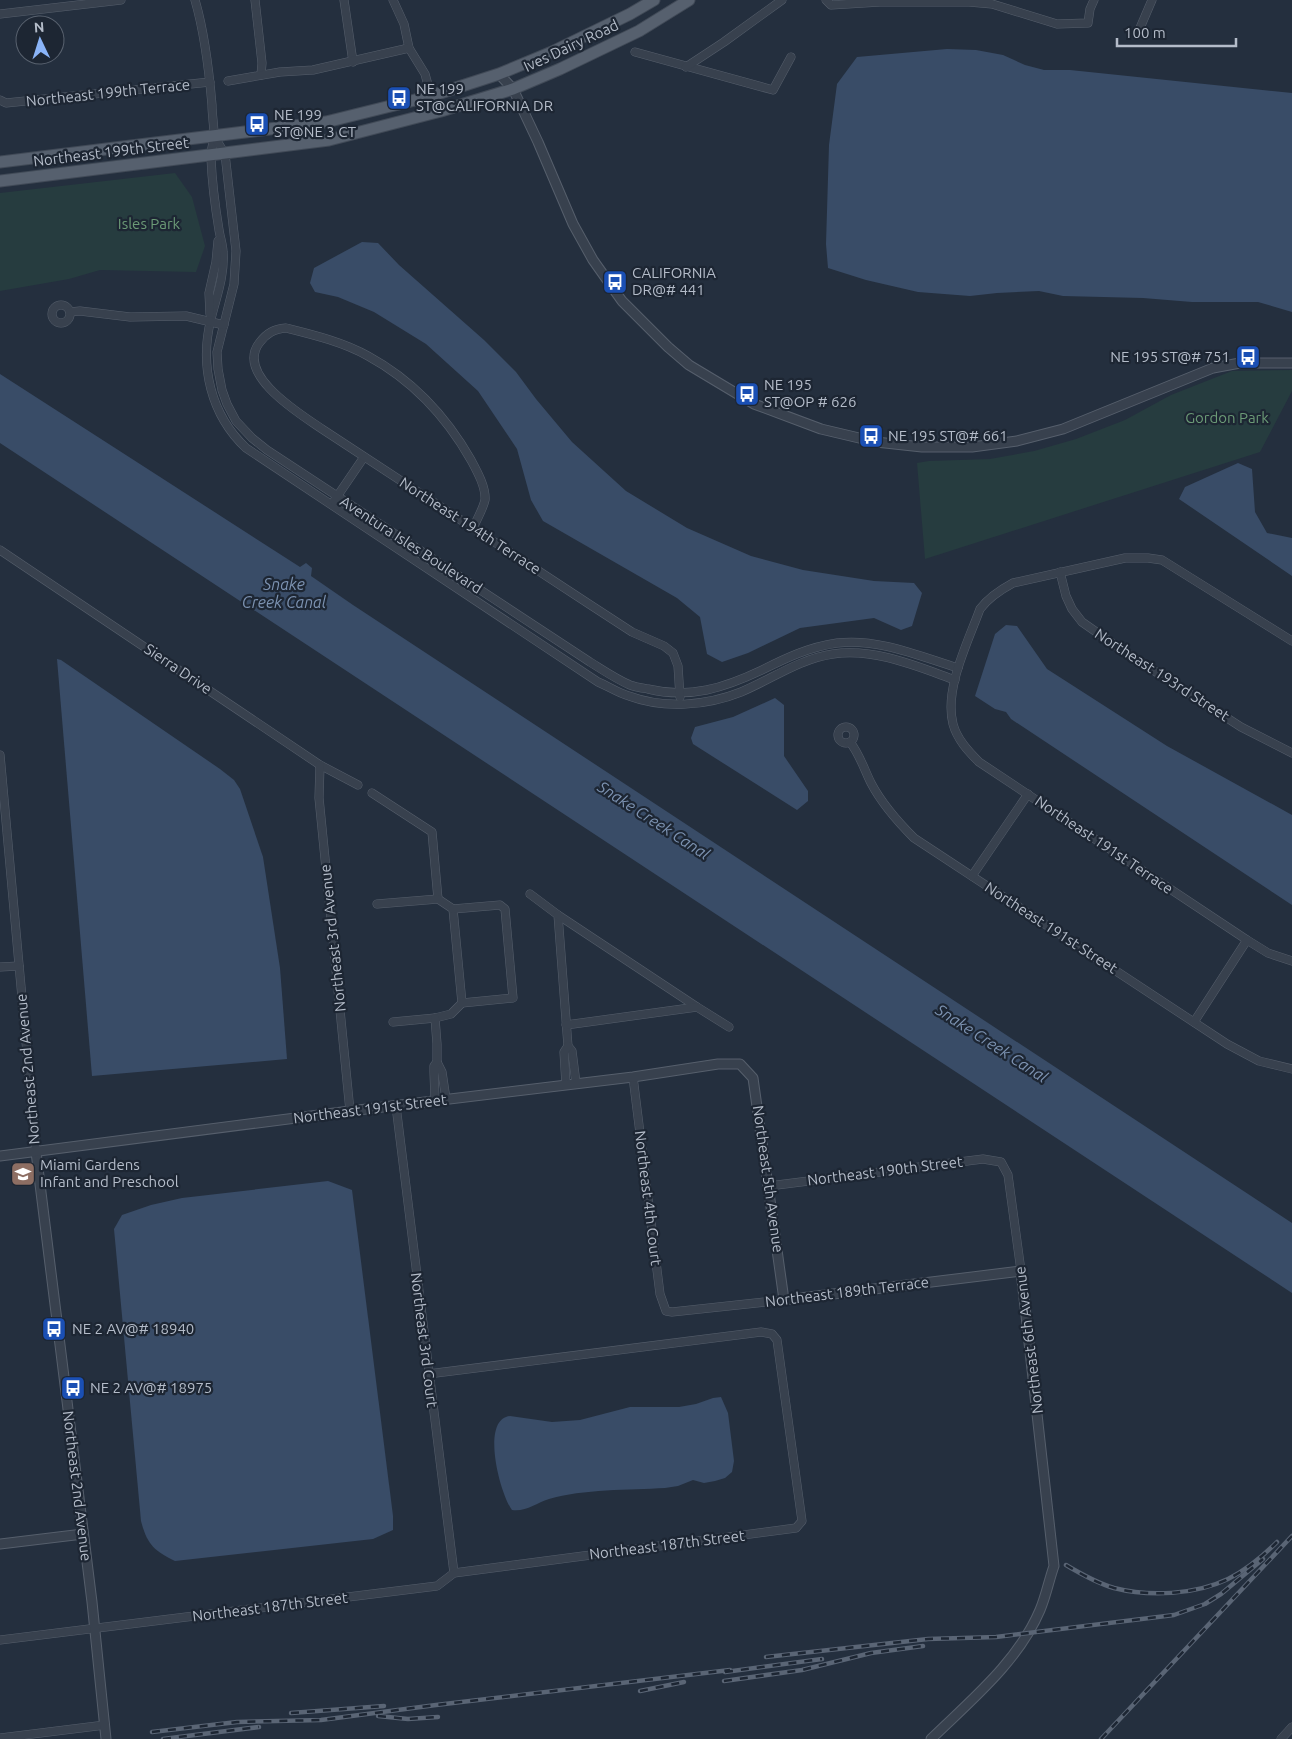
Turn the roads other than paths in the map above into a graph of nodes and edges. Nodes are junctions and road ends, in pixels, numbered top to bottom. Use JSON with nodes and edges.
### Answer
{"nodes":[{"id":1,"x":121,"y":0,"type":"edge"},
{"id":2,"x":195,"y":0,"type":"edge"},
{"id":3,"x":255,"y":0,"type":"edge"},
{"id":4,"x":344,"y":0,"type":"edge"},
{"id":5,"x":393,"y":0,"type":"edge"},
{"id":6,"x":654,"y":0,"type":"edge"},
{"id":7,"x":689,"y":0,"type":"edge"},
{"id":8,"x":782,"y":0,"type":"edge"},
{"id":9,"x":826,"y":0,"type":"edge"},
{"id":10,"x":1094,"y":0,"type":"edge"},
{"id":11,"x":1152,"y":0,"type":"edge"},
{"id":12,"x":993,"y":2,"type":"edge"},
{"id":13,"x":0,"y":14,"type":"edge"},
{"id":14,"x":1140,"y":28,"type":"dead end"},
{"id":15,"x":409,"y":48,"type":"junction"},
{"id":16,"x":635,"y":52,"type":"dead end"},
{"id":17,"x":791,"y":57,"type":"dead end"},
{"id":18,"x":353,"y":62,"type":"junction"},
{"id":19,"x":686,"y":67,"type":"junction"},
{"id":20,"x":499,"y":74,"type":"junction"},
{"id":21,"x":261,"y":75,"type":"junction"},
{"id":22,"x":228,"y":81,"type":"dead end"},
{"id":23,"x":210,"y":82,"type":"junction"},
{"id":24,"x":513,"y":89,"type":"junction"},
{"id":25,"x":431,"y":96,"type":"junction"},
{"id":26,"x":3,"y":101,"type":"edge"},
{"id":27,"x":214,"y":136,"type":"junction"},
{"id":28,"x":225,"y":154,"type":"junction"},
{"id":29,"x":211,"y":156,"type":"junction"},
{"id":30,"x":0,"y":162,"type":"edge"},
{"id":31,"x":0,"y":181,"type":"edge"},
{"id":32,"x":70,"y":312,"type":"dead end"},
{"id":33,"x":210,"y":322,"type":"junction"},
{"id":34,"x":224,"y":325,"type":"junction"},
{"id":35,"x":1292,"y":363,"type":"edge"},
{"id":36,"x":364,"y":457,"type":"junction"},
{"id":37,"x":337,"y":496,"type":"junction"},
{"id":38,"x":331,"y":505,"type":"junction"},
{"id":39,"x":473,"y":528,"type":"junction"},
{"id":40,"x":0,"y":550,"type":"edge"},
{"id":41,"x":1060,"y":572,"type":"junction"},
{"id":42,"x":1292,"y":641,"type":"edge"},
{"id":43,"x":958,"y":668,"type":"junction"},
{"id":44,"x":955,"y":680,"type":"junction"},
{"id":45,"x":680,"y":692,"type":"junction"},
{"id":46,"x":680,"y":704,"type":"junction"},
{"id":47,"x":850,"y":742,"type":"dead end"},
{"id":48,"x":1292,"y":753,"type":"edge"},
{"id":49,"x":0,"y":756,"type":"edge"},
{"id":50,"x":320,"y":765,"type":"junction"},
{"id":51,"x":358,"y":785,"type":"dead end"},
{"id":52,"x":372,"y":793,"type":"dead end"},
{"id":53,"x":1028,"y":794,"type":"junction"},
{"id":54,"x":972,"y":876,"type":"junction"},
{"id":55,"x":530,"y":894,"type":"dead end"},
{"id":56,"x":438,"y":899,"type":"junction"},
{"id":57,"x":378,"y":904,"type":"dead end"},
{"id":58,"x":453,"y":909,"type":"junction"},
{"id":59,"x":558,"y":915,"type":"junction"},
{"id":60,"x":1247,"y":940,"type":"junction"},
{"id":61,"x":1292,"y":961,"type":"edge"},
{"id":62,"x":19,"y":966,"type":"junction"},
{"id":63,"x":0,"y":967,"type":"edge"},
{"id":64,"x":462,"y":1003,"type":"junction"},
{"id":65,"x":697,"y":1007,"type":"junction"},
{"id":66,"x":436,"y":1018,"type":"junction"},
{"id":67,"x":393,"y":1022,"type":"dead end"},
{"id":68,"x":1194,"y":1022,"type":"junction"},
{"id":69,"x":566,"y":1025,"type":"junction"},
{"id":70,"x":729,"y":1027,"type":"dead end"},
{"id":71,"x":568,"y":1046,"type":"junction"},
{"id":72,"x":436,"y":1062,"type":"junction"},
{"id":73,"x":740,"y":1064,"type":"joint"},
{"id":74,"x":1292,"y":1068,"type":"edge"},
{"id":75,"x":633,"y":1077,"type":"junction"},
{"id":76,"x":576,"y":1083,"type":"junction"},
{"id":77,"x":566,"y":1085,"type":"junction"},
{"id":78,"x":446,"y":1099,"type":"junction"},
{"id":79,"x":435,"y":1100,"type":"junction"},
{"id":80,"x":396,"y":1106,"type":"junction"},
{"id":81,"x":350,"y":1111,"type":"junction"},
{"id":82,"x":36,"y":1152,"type":"junction"},
{"id":83,"x":0,"y":1156,"type":"edge"},
{"id":84,"x":1001,"y":1162,"type":"joint"},
{"id":85,"x":769,"y":1186,"type":"junction"},
{"id":86,"x":1021,"y":1271,"type":"junction"},
{"id":87,"x":784,"y":1300,"type":"junction"},
{"id":88,"x":672,"y":1312,"type":"joint"},
{"id":89,"x":428,"y":1374,"type":"junction"},
{"id":90,"x":83,"y":1534,"type":"junction"},
{"id":91,"x":0,"y":1544,"type":"edge"},
{"id":92,"x":454,"y":1573,"type":"junction"},
{"id":93,"x":95,"y":1629,"type":"junction"},
{"id":94,"x":0,"y":1640,"type":"edge"},
{"id":95,"x":105,"y":1725,"type":"junction"},
{"id":96,"x":1292,"y":1727,"type":"edge"},
{"id":97,"x":0,"y":1738,"type":"edge"},
{"id":98,"x":106,"y":1739,"type":"edge"},
{"id":99,"x":931,"y":1739,"type":"edge"},
{"id":100,"x":1282,"y":1739,"type":"edge"}],
"edges":[{"from":1,"to":13,"type":"street"},
{"from":2,"to":23,"type":"street"},
{"from":3,"to":21,"type":"street"},
{"from":4,"to":18,"type":"street"},
{"from":5,"to":15,"type":"street"},
{"from":6,"to":20,"type":"main road","name":"Ives Dairy Road"},
{"from":7,"to":24,"type":"main road","name":"Ives Dairy Road"},
{"from":8,"to":19,"type":"street"},
{"from":9,"to":12,"type":"street"},
{"from":10,"to":12,"type":"street"},
{"from":11,"to":14,"type":"street"},
{"from":15,"to":18,"type":"street"},
{"from":15,"to":25,"type":"street"},
{"from":16,"to":19,"type":"street"},
{"from":17,"to":19,"type":"street"},
{"from":18,"to":21,"type":"street"},
{"from":20,"to":24,"type":"street"},
{"from":20,"to":25,"type":"main road","name":"Ives Dairy Road"},
{"from":21,"to":22,"type":"street"},
{"from":23,"to":26,"type":"street","name":"Northeast 199th Terrace"},
{"from":23,"to":27,"type":"street"},
{"from":24,"to":28,"type":"main road","name":"Ives Dairy Road"},
{"from":24,"to":35,"type":"street"},
{"from":25,"to":27,"type":"main road","name":"Ives Dairy Road"},
{"from":27,"to":28,"type":"street","name":"Aventura Isles Boulevard"},
{"from":27,"to":29,"type":"street","name":"Aventura Isles Boulevard"},
{"from":27,"to":30,"type":"main road","name":"Northeast 199th Street"},
{"from":28,"to":29,"type":"main road","name":"Northeast 199th Street"},
{"from":28,"to":34,"type":"street","name":"Aventura Isles Boulevard"},
{"from":29,"to":31,"type":"main road","name":"Northeast 199th Street"},
{"from":29,"to":33,"type":"street","name":"Aventura Isles Boulevard"},
{"from":32,"to":33,"type":"street"},
{"from":33,"to":34,"type":"street"},
{"from":33,"to":38,"type":"street","name":"Aventura Isles Boulevard"},
{"from":34,"to":37,"type":"street","name":"Aventura Isles Boulevard"},
{"from":36,"to":37,"type":"street"},
{"from":36,"to":39,"type":"street","name":"Northeast 194th Terrace"},
{"from":36,"to":39,"type":"street","name":"Northeast 194th Terrace"},
{"from":37,"to":38,"type":"street"},
{"from":37,"to":45,"type":"street","name":"Aventura Isles Boulevard"},
{"from":38,"to":46,"type":"street","name":"Aventura Isles Boulevard"},
{"from":39,"to":45,"type":"street","name":"Northeast 194th Terrace"},
{"from":40,"to":50,"type":"street","name":"Sierra Drive"},
{"from":41,"to":42,"type":"street"},
{"from":41,"to":43,"type":"street"},
{"from":41,"to":48,"type":"street","name":"Northeast 193rd Street"},
{"from":43,"to":44,"type":"street"},
{"from":43,"to":45,"type":"street","name":"Aventura Isles Boulevard"},
{"from":44,"to":46,"type":"street","name":"Aventura Isles Boulevard"},
{"from":44,"to":53,"type":"street","name":"Northeast 191st Terrace"},
{"from":45,"to":46,"type":"street","name":"Northeast 194th Terrace"},
{"from":47,"to":54,"type":"street","name":"Northeast 191st Street"},
{"from":49,"to":62,"type":"street","name":"Northeast 2nd Avenue"},
{"from":50,"to":51,"type":"street","name":"Sierra Drive"},
{"from":50,"to":81,"type":"street","name":"Northeast 3rd Avenue"},
{"from":52,"to":56,"type":"street"},
{"from":53,"to":54,"type":"street"},
{"from":53,"to":60,"type":"street","name":"Northeast 191st Terrace"},
{"from":54,"to":68,"type":"street","name":"Northeast 191st Street"},
{"from":55,"to":59,"type":"street"},
{"from":56,"to":57,"type":"street"},
{"from":56,"to":58,"type":"street"},
{"from":58,"to":64,"type":"street"},
{"from":58,"to":64,"type":"street"},
{"from":59,"to":65,"type":"street"},
{"from":59,"to":69,"type":"street"},
{"from":60,"to":61,"type":"street","name":"Northeast 191st Terrace"},
{"from":60,"to":68,"type":"street"},
{"from":62,"to":63,"type":"street"},
{"from":62,"to":82,"type":"street","name":"Northeast 2nd Avenue"},
{"from":64,"to":66,"type":"street"},
{"from":65,"to":69,"type":"street"},
{"from":65,"to":70,"type":"street"},
{"from":66,"to":67,"type":"street"},
{"from":66,"to":72,"type":"street"},
{"from":68,"to":74,"type":"street","name":"Northeast 191st Street"},
{"from":69,"to":71,"type":"street"},
{"from":71,"to":76,"type":"street"},
{"from":71,"to":77,"type":"street"},
{"from":72,"to":78,"type":"street"},
{"from":72,"to":79,"type":"street"},
{"from":73,"to":75,"type":"street","name":"Northeast 191st Street"},
{"from":73,"to":85,"type":"street","name":"Northeast 5th Avenue"},
{"from":75,"to":76,"type":"street","name":"Northeast 191st Street"},
{"from":75,"to":88,"type":"street","name":"Northeast 4th Court"},
{"from":76,"to":77,"type":"street","name":"Northeast 191st Street"},
{"from":77,"to":78,"type":"street","name":"Northeast 191st Street"},
{"from":78,"to":79,"type":"street","name":"Northeast 191st Street"},
{"from":79,"to":80,"type":"street","name":"Northeast 191st Street"},
{"from":80,"to":81,"type":"street","name":"Northeast 191st Street"},
{"from":80,"to":89,"type":"street","name":"Northeast 3rd Court"},
{"from":81,"to":82,"type":"street","name":"Northeast 191st Street"},
{"from":82,"to":83,"type":"street","name":"Northeast 191st Street"},
{"from":82,"to":90,"type":"street","name":"Northeast 2nd Avenue"},
{"from":84,"to":85,"type":"street","name":"Northeast 190th Street"},
{"from":84,"to":86,"type":"street","name":"Northeast 6th Avenue"},
{"from":85,"to":87,"type":"street","name":"Northeast 5th Avenue"},
{"from":86,"to":87,"type":"street","name":"Northeast 189th Terrace"},
{"from":86,"to":99,"type":"street","name":"Northeast 6th Avenue"},
{"from":87,"to":88,"type":"street","name":"Northeast 189th Terrace"},
{"from":89,"to":92,"type":"street","name":"Northeast 3rd Court"},
{"from":89,"to":92,"type":"street","name":"Northeast 187th Street"},
{"from":90,"to":91,"type":"street"},
{"from":90,"to":93,"type":"street","name":"Northeast 2nd Avenue"},
{"from":92,"to":93,"type":"street","name":"Northeast 187th Street"},
{"from":93,"to":94,"type":"street","name":"Northeast 187th Street"},
{"from":93,"to":95,"type":"street","name":"Northeast 2nd Avenue"},
{"from":95,"to":97,"type":"street"},
{"from":95,"to":98,"type":"street","name":"Northeast 2nd Avenue"},
{"from":96,"to":100,"type":"street"}]}
